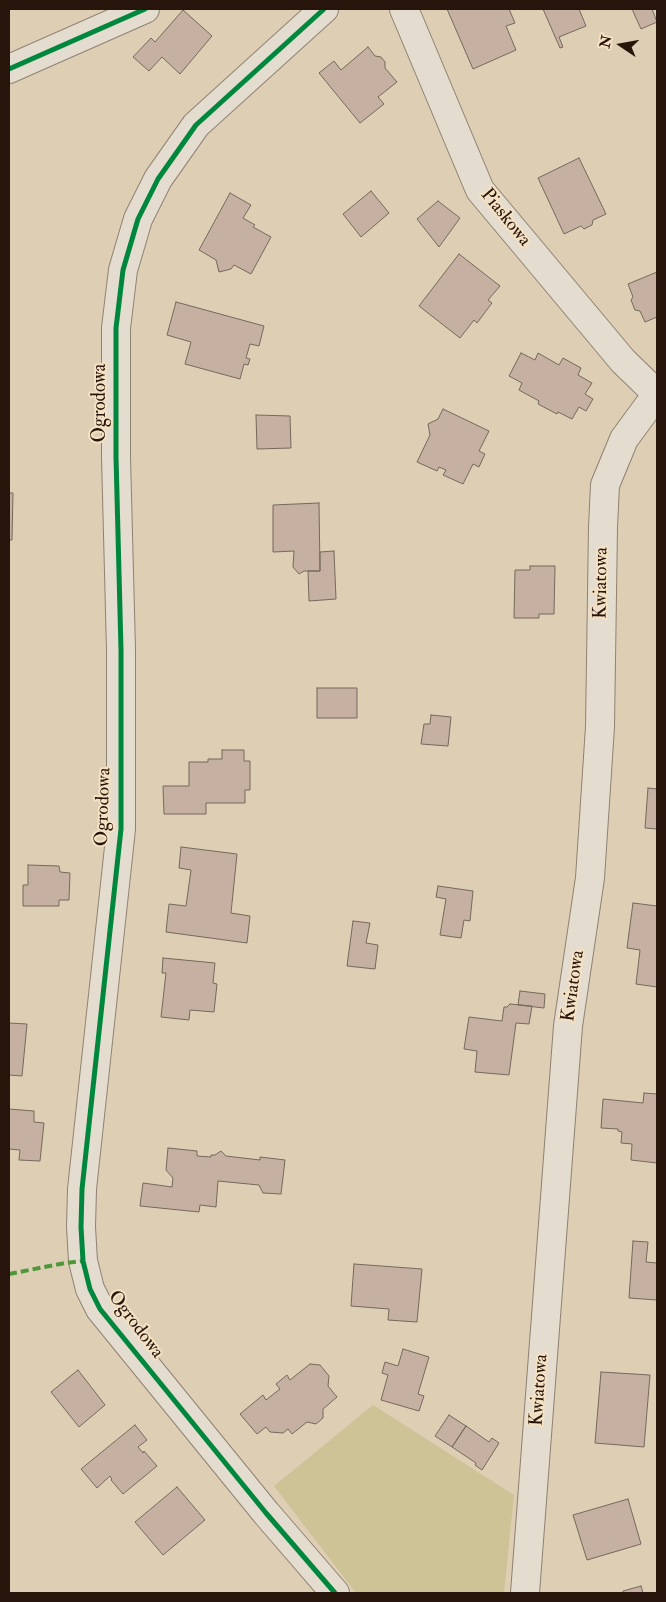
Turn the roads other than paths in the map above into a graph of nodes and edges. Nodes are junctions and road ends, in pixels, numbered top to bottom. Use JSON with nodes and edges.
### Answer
{"nodes":[{"id":1,"x":146,"y":9,"type":"edge"},
{"id":2,"x":324,"y":9,"type":"edge"},
{"id":3,"x":404,"y":9,"type":"edge"},
{"id":4,"x":9,"y":69,"type":"edge"},
{"id":5,"x":657,"y":394,"type":"edge"},
{"id":6,"x":335,"y":1593,"type":"edge"},
{"id":7,"x":525,"y":1593,"type":"edge"}],
"edges":[{"from":1,"to":4,"type":"street"},
{"from":2,"to":6,"type":"street","name":"Ogrodowa"},
{"from":3,"to":5,"type":"street","name":"Piaskowa"},
{"from":5,"to":7,"type":"street","name":"Kwiatowa"}]}
